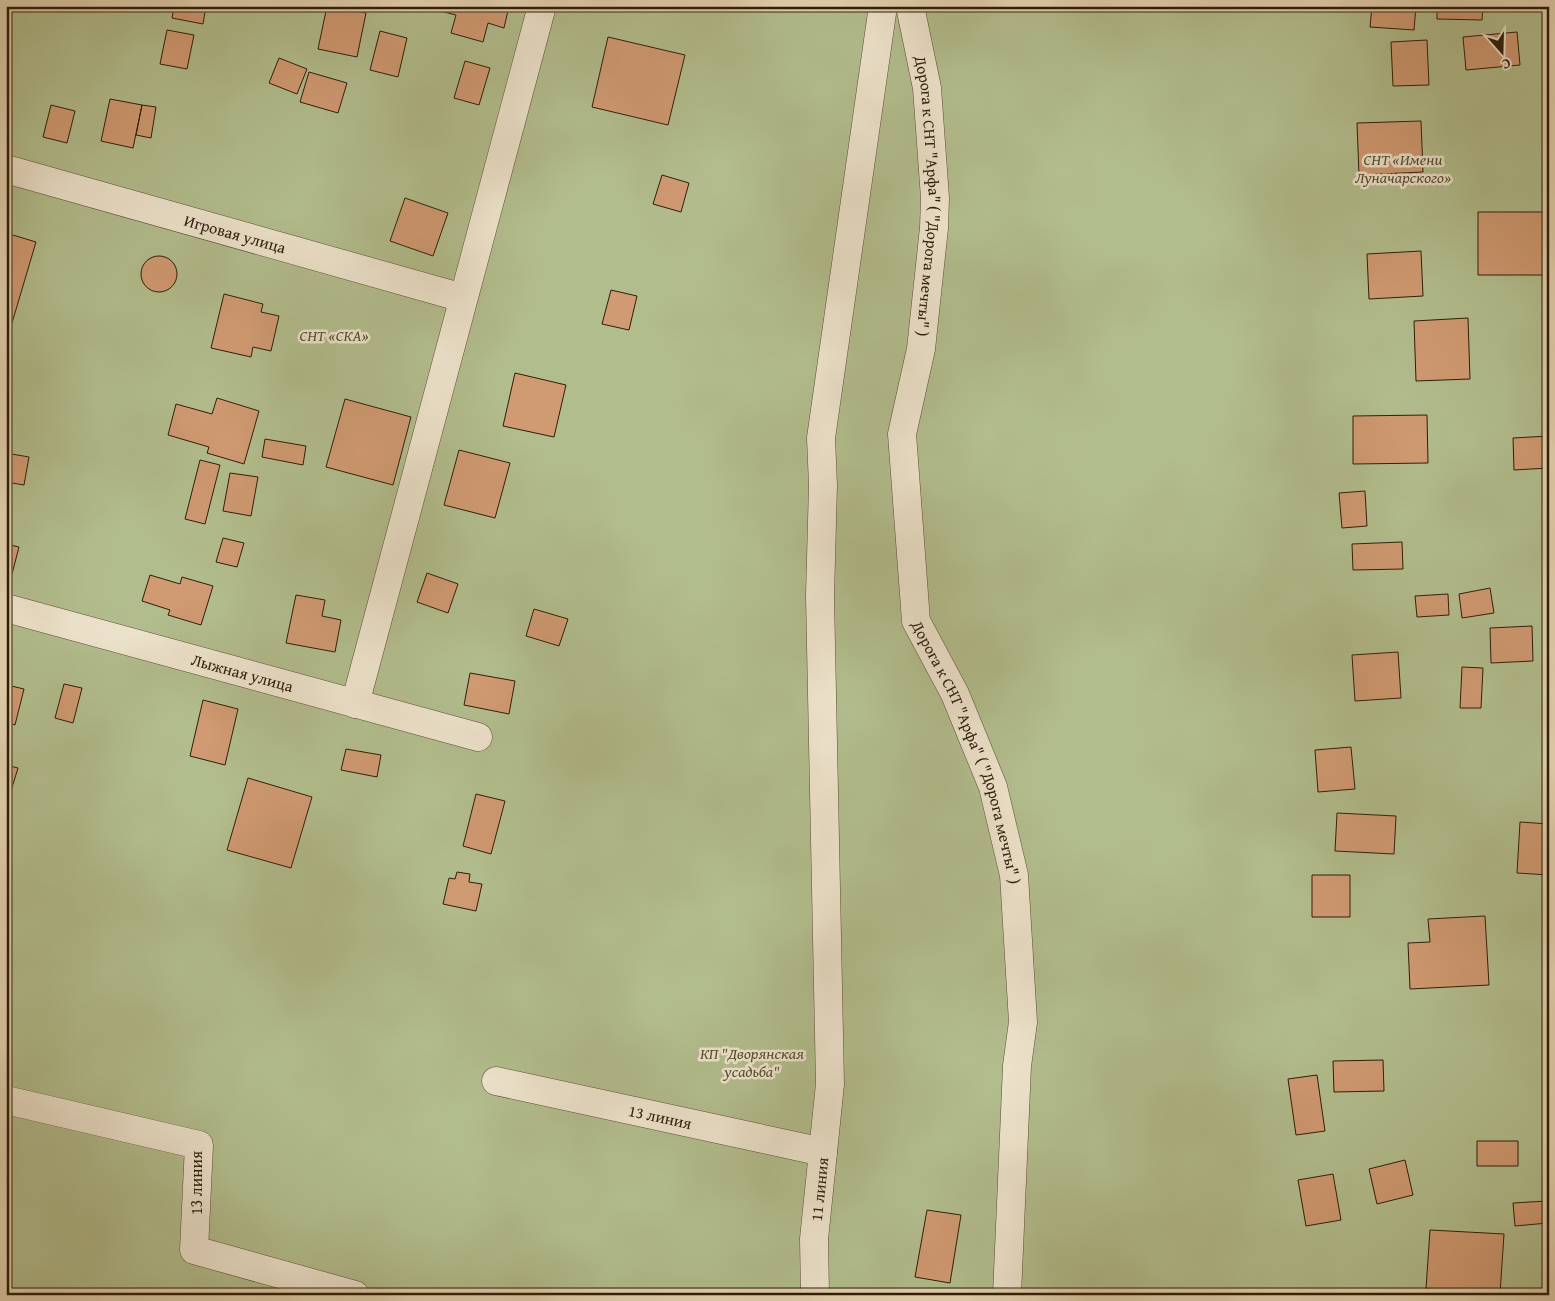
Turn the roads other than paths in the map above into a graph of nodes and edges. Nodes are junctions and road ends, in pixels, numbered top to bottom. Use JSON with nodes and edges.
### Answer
{"nodes":[{"id":1,"x":542,"y":6,"type":"edge"},
{"id":2,"x":883,"y":6,"type":"edge"},
{"id":3,"x":910,"y":6,"type":"edge"},
{"id":4,"x":6,"y":168,"type":"edge"},
{"id":5,"x":463,"y":298,"type":"junction"},
{"id":6,"x":6,"y":608,"type":"edge"},
{"id":7,"x":355,"y":704,"type":"junction"},
{"id":8,"x":478,"y":737,"type":"dead end"},
{"id":9,"x":496,"y":1081,"type":"dead end"},
{"id":10,"x":6,"y":1100,"type":"edge"},
{"id":11,"x":823,"y":1152,"type":"junction"},
{"id":12,"x":355,"y":1295,"type":"edge"},
{"id":13,"x":815,"y":1295,"type":"edge"},
{"id":14,"x":1007,"y":1295,"type":"edge"}],
"edges":[{"from":1,"to":5,"type":"street"},
{"from":2,"to":11,"type":"street","name":"11 линия"},
{"from":3,"to":14,"type":"street","name":"Дорога к СНТ \"Арфа\" ( \"Дорога мечты\" )"},
{"from":4,"to":5,"type":"street","name":"Игровая улица"},
{"from":5,"to":7,"type":"street"},
{"from":6,"to":7,"type":"street","name":"Лыжная улица"},
{"from":7,"to":8,"type":"street","name":"Лыжная улица"},
{"from":9,"to":11,"type":"street","name":"13 линия"},
{"from":10,"to":12,"type":"street","name":"13 линия"},
{"from":11,"to":13,"type":"street","name":"11 линия"}]}
